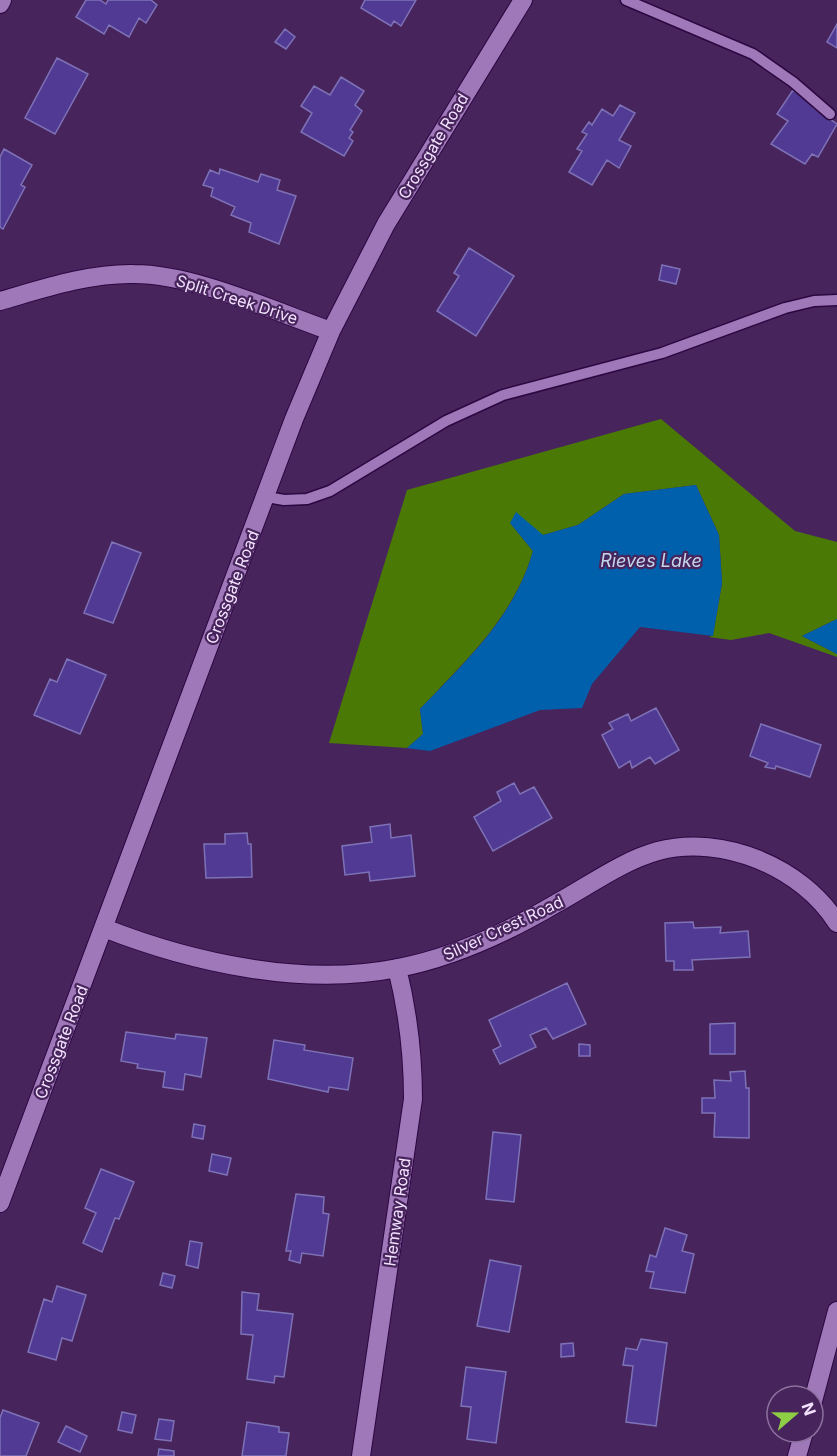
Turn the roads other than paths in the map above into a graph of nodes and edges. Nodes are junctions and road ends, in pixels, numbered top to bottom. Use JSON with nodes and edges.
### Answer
{"nodes":[{"id":1,"x":523,"y":0,"type":"edge"},
{"id":2,"x":626,"y":0,"type":"edge"},
{"id":3,"x":830,"y":114,"type":"dead end"},
{"id":4,"x":837,"y":300,"type":"edge"},
{"id":5,"x":0,"y":302,"type":"edge"},
{"id":6,"x":331,"y":331,"type":"junction"},
{"id":7,"x":267,"y":497,"type":"junction"},
{"id":8,"x":837,"y":923,"type":"edge"},
{"id":9,"x":105,"y":928,"type":"junction"},
{"id":10,"x":397,"y":968,"type":"junction"},
{"id":11,"x":0,"y":1203,"type":"edge"},
{"id":12,"x":837,"y":1311,"type":"edge"},
{"id":13,"x":818,"y":1384,"type":"edge"},
{"id":14,"x":362,"y":1456,"type":"edge"}],
"edges":[{"from":1,"to":6,"type":"street","name":"Crossgate Road"},
{"from":2,"to":3,"type":"lane"},
{"from":4,"to":7,"type":"lane"},
{"from":5,"to":6,"type":"street","name":"Split Creek Drive"},
{"from":6,"to":7,"type":"street","name":"Crossgate Road"},
{"from":7,"to":9,"type":"street","name":"Crossgate Road"},
{"from":8,"to":10,"type":"street","name":"Silver Crest Road"},
{"from":9,"to":10,"type":"street","name":"Silver Crest Road"},
{"from":9,"to":11,"type":"street","name":"Crossgate Road"},
{"from":10,"to":14,"type":"street","name":"Hemway Road"},
{"from":12,"to":13,"type":"street"}]}
